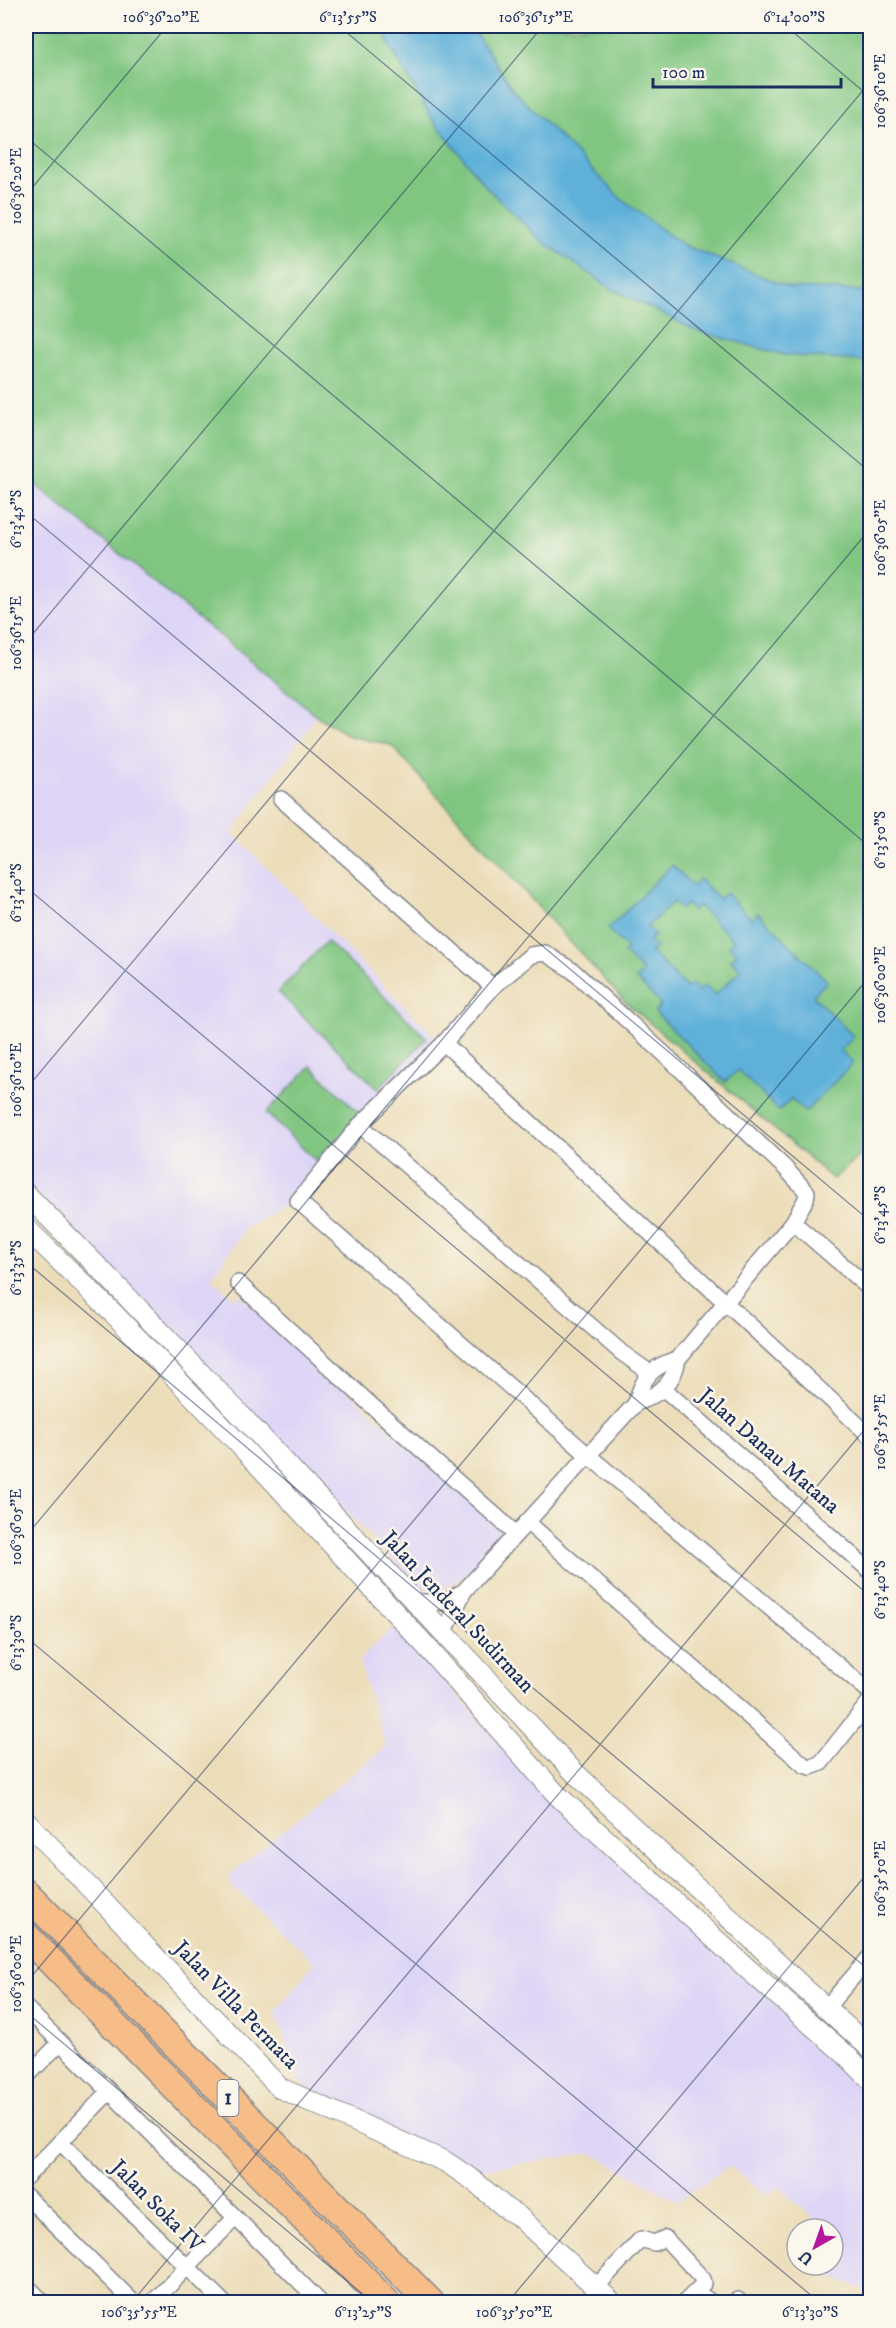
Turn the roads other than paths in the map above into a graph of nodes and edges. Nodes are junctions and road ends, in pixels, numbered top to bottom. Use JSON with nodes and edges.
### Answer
{"nodes":[{"id":1,"x":281,"y":800,"type":"dead end"},
{"id":2,"x":493,"y":987,"type":"junction"},
{"id":3,"x":444,"y":1043,"type":"junction"},
{"id":4,"x":360,"y":1125,"type":"junction"},
{"id":5,"x":26,"y":1194,"type":"edge"},
{"id":6,"x":793,"y":1221,"type":"junction"},
{"id":7,"x":26,"y":1228,"type":"edge"},
{"id":8,"x":238,"y":1283,"type":"dead end"},
{"id":9,"x":870,"y":1289,"type":"edge"},
{"id":10,"x":725,"y":1303,"type":"junction"},
{"id":11,"x":678,"y":1359,"type":"junction"},
{"id":12,"x":648,"y":1372,"type":"junction"},
{"id":13,"x":664,"y":1389,"type":"junction"},
{"id":14,"x":636,"y":1403,"type":"junction"},
{"id":15,"x":870,"y":1436,"type":"edge"},
{"id":16,"x":589,"y":1456,"type":"junction"},
{"id":17,"x":522,"y":1528,"type":"junction"},
{"id":18,"x":870,"y":1571,"type":"edge"},
{"id":19,"x":464,"y":1591,"type":"junction"},
{"id":20,"x":415,"y":1602,"type":"junction"},
{"id":21,"x":444,"y":1633,"type":"junction"},
{"id":22,"x":870,"y":1692,"type":"edge"},
{"id":23,"x":870,"y":1701,"type":"edge"},
{"id":24,"x":521,"y":1714,"type":"junction"},
{"id":25,"x":26,"y":1821,"type":"edge"},
{"id":26,"x":594,"y":1828,"type":"junction"},
{"id":27,"x":26,"y":1893,"type":"edge"},
{"id":28,"x":26,"y":1936,"type":"edge"},
{"id":29,"x":870,"y":1957,"type":"edge"},
{"id":30,"x":26,"y":2008,"type":"edge"},
{"id":31,"x":826,"y":2008,"type":"junction"},
{"id":32,"x":60,"y":2043,"type":"junction"},
{"id":33,"x":870,"y":2048,"type":"edge"},
{"id":34,"x":846,"y":2054,"type":"junction"},
{"id":35,"x":26,"y":2077,"type":"edge"},
{"id":36,"x":870,"y":2079,"type":"edge"},
{"id":37,"x":109,"y":2092,"type":"junction"},
{"id":38,"x":60,"y":2142,"type":"junction"},
{"id":39,"x":26,"y":2177,"type":"edge"},
{"id":40,"x":26,"y":2196,"type":"edge"},
{"id":41,"x":235,"y":2218,"type":"junction"},
{"id":42,"x":187,"y":2267,"type":"junction"},
{"id":43,"x":26,"y":2284,"type":"edge"},
{"id":44,"x":597,"y":2294,"type":"edge"},
{"id":45,"x":691,"y":2297,"type":"edge"},
{"id":46,"x":43,"y":2302,"type":"edge"},
{"id":47,"x":133,"y":2302,"type":"edge"},
{"id":48,"x":153,"y":2302,"type":"edge"},
{"id":49,"x":223,"y":2302,"type":"edge"},
{"id":50,"x":320,"y":2302,"type":"edge"},
{"id":51,"x":386,"y":2302,"type":"edge"},
{"id":52,"x":430,"y":2302,"type":"edge"},
{"id":53,"x":612,"y":2302,"type":"edge"},
{"id":54,"x":711,"y":2302,"type":"edge"}],
"edges":[{"from":1,"to":2,"type":"street"},
{"from":2,"to":3,"type":"street"},
{"from":2,"to":6,"type":"street"},
{"from":3,"to":4,"type":"street"},
{"from":3,"to":10,"type":"street"},
{"from":4,"to":12,"type":"street"},
{"from":4,"to":16,"type":"street"},
{"from":5,"to":20,"type":"street","name":"Jalan Jenderal Sudirman"},
{"from":6,"to":9,"type":"street"},
{"from":6,"to":10,"type":"street"},
{"from":7,"to":26,"type":"street","name":"Jalan Jenderal Sudirman"},
{"from":8,"to":17,"type":"street"},
{"from":10,"to":11,"type":"street"},
{"from":10,"to":15,"type":"street"},
{"from":11,"to":12,"type":"street"},
{"from":11,"to":13,"type":"street"},
{"from":12,"to":14,"type":"street"},
{"from":13,"to":14,"type":"street"},
{"from":13,"to":18,"type":"street","name":"Jalan Danau Matana"},
{"from":14,"to":16,"type":"street"},
{"from":16,"to":17,"type":"street"},
{"from":16,"to":22,"type":"street"},
{"from":17,"to":19,"type":"street"},
{"from":17,"to":23,"type":"street"},
{"from":19,"to":20,"type":"street"},
{"from":19,"to":21,"type":"street"},
{"from":20,"to":21,"type":"street","name":"Jalan Jenderal Sudirman"},
{"from":21,"to":24,"type":"street","name":"Jalan Jenderal Sudirman"},
{"from":24,"to":26,"type":"street"},
{"from":24,"to":31,"type":"street","name":"Jalan Jenderal Sudirman"},
{"from":25,"to":44,"type":"street","name":"Jalan Villa Permata"},
{"from":26,"to":34,"type":"street","name":"Jalan Jenderal Sudirman"},
{"from":27,"to":52,"type":"highway","number":"1"},
{"from":28,"to":51,"type":"highway","number":"1"},
{"from":29,"to":31,"type":"street"},
{"from":30,"to":32,"type":"street"},
{"from":31,"to":33,"type":"street","name":"Jalan Jenderal Sudirman"},
{"from":31,"to":34,"type":"street"},
{"from":32,"to":35,"type":"street"},
{"from":32,"to":37,"type":"street"},
{"from":34,"to":36,"type":"street","name":"Jalan Jenderal Sudirman"},
{"from":37,"to":38,"type":"street"},
{"from":37,"to":41,"type":"street"},
{"from":38,"to":39,"type":"street"},
{"from":38,"to":42,"type":"street","name":"Jalan Soka IV"},
{"from":40,"to":47,"type":"street"},
{"from":41,"to":42,"type":"street"},
{"from":41,"to":50,"type":"street"},
{"from":42,"to":48,"type":"street"},
{"from":42,"to":49,"type":"street","name":"Jalan Soka IV"},
{"from":43,"to":46,"type":"street"},
{"from":44,"to":45,"type":"street"},
{"from":44,"to":53,"type":"street","name":"Jalan Villa Permata"},
{"from":45,"to":54,"type":"street"}]}
